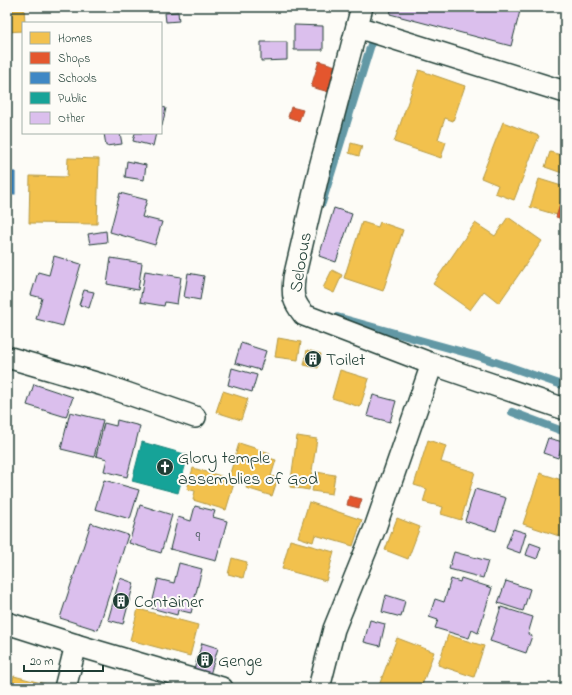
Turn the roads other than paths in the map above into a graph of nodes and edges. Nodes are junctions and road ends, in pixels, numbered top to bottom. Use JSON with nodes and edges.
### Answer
{"nodes":[{"id":1,"x":362,"y":7,"type":"edge"},
{"id":2,"x":357,"y":27,"type":"junction"},
{"id":3,"x":565,"y":92,"type":"edge"},
{"id":4,"x":7,"y":357,"type":"edge"},
{"id":5,"x":432,"y":364,"type":"junction"},
{"id":6,"x":565,"y":409,"type":"edge"},
{"id":7,"x":195,"y":417,"type":"dead end"},
{"id":8,"x":7,"y":623,"type":"edge"},
{"id":9,"x":76,"y":646,"type":"junction"},
{"id":10,"x":65,"y":688,"type":"edge"},
{"id":11,"x":222,"y":688,"type":"edge"},
{"id":12,"x":319,"y":688,"type":"edge"}],
"edges":[{"from":1,"to":2,"type":"street","name":"Seloous"},
{"from":2,"to":3,"type":"street"},
{"from":2,"to":5,"type":"street","name":"Seloous"},
{"from":4,"to":7,"type":"street"},
{"from":5,"to":6,"type":"street","name":"Seloous"},
{"from":5,"to":12,"type":"street"},
{"from":8,"to":9,"type":"street"},
{"from":9,"to":10,"type":"street"},
{"from":9,"to":11,"type":"street"}]}
